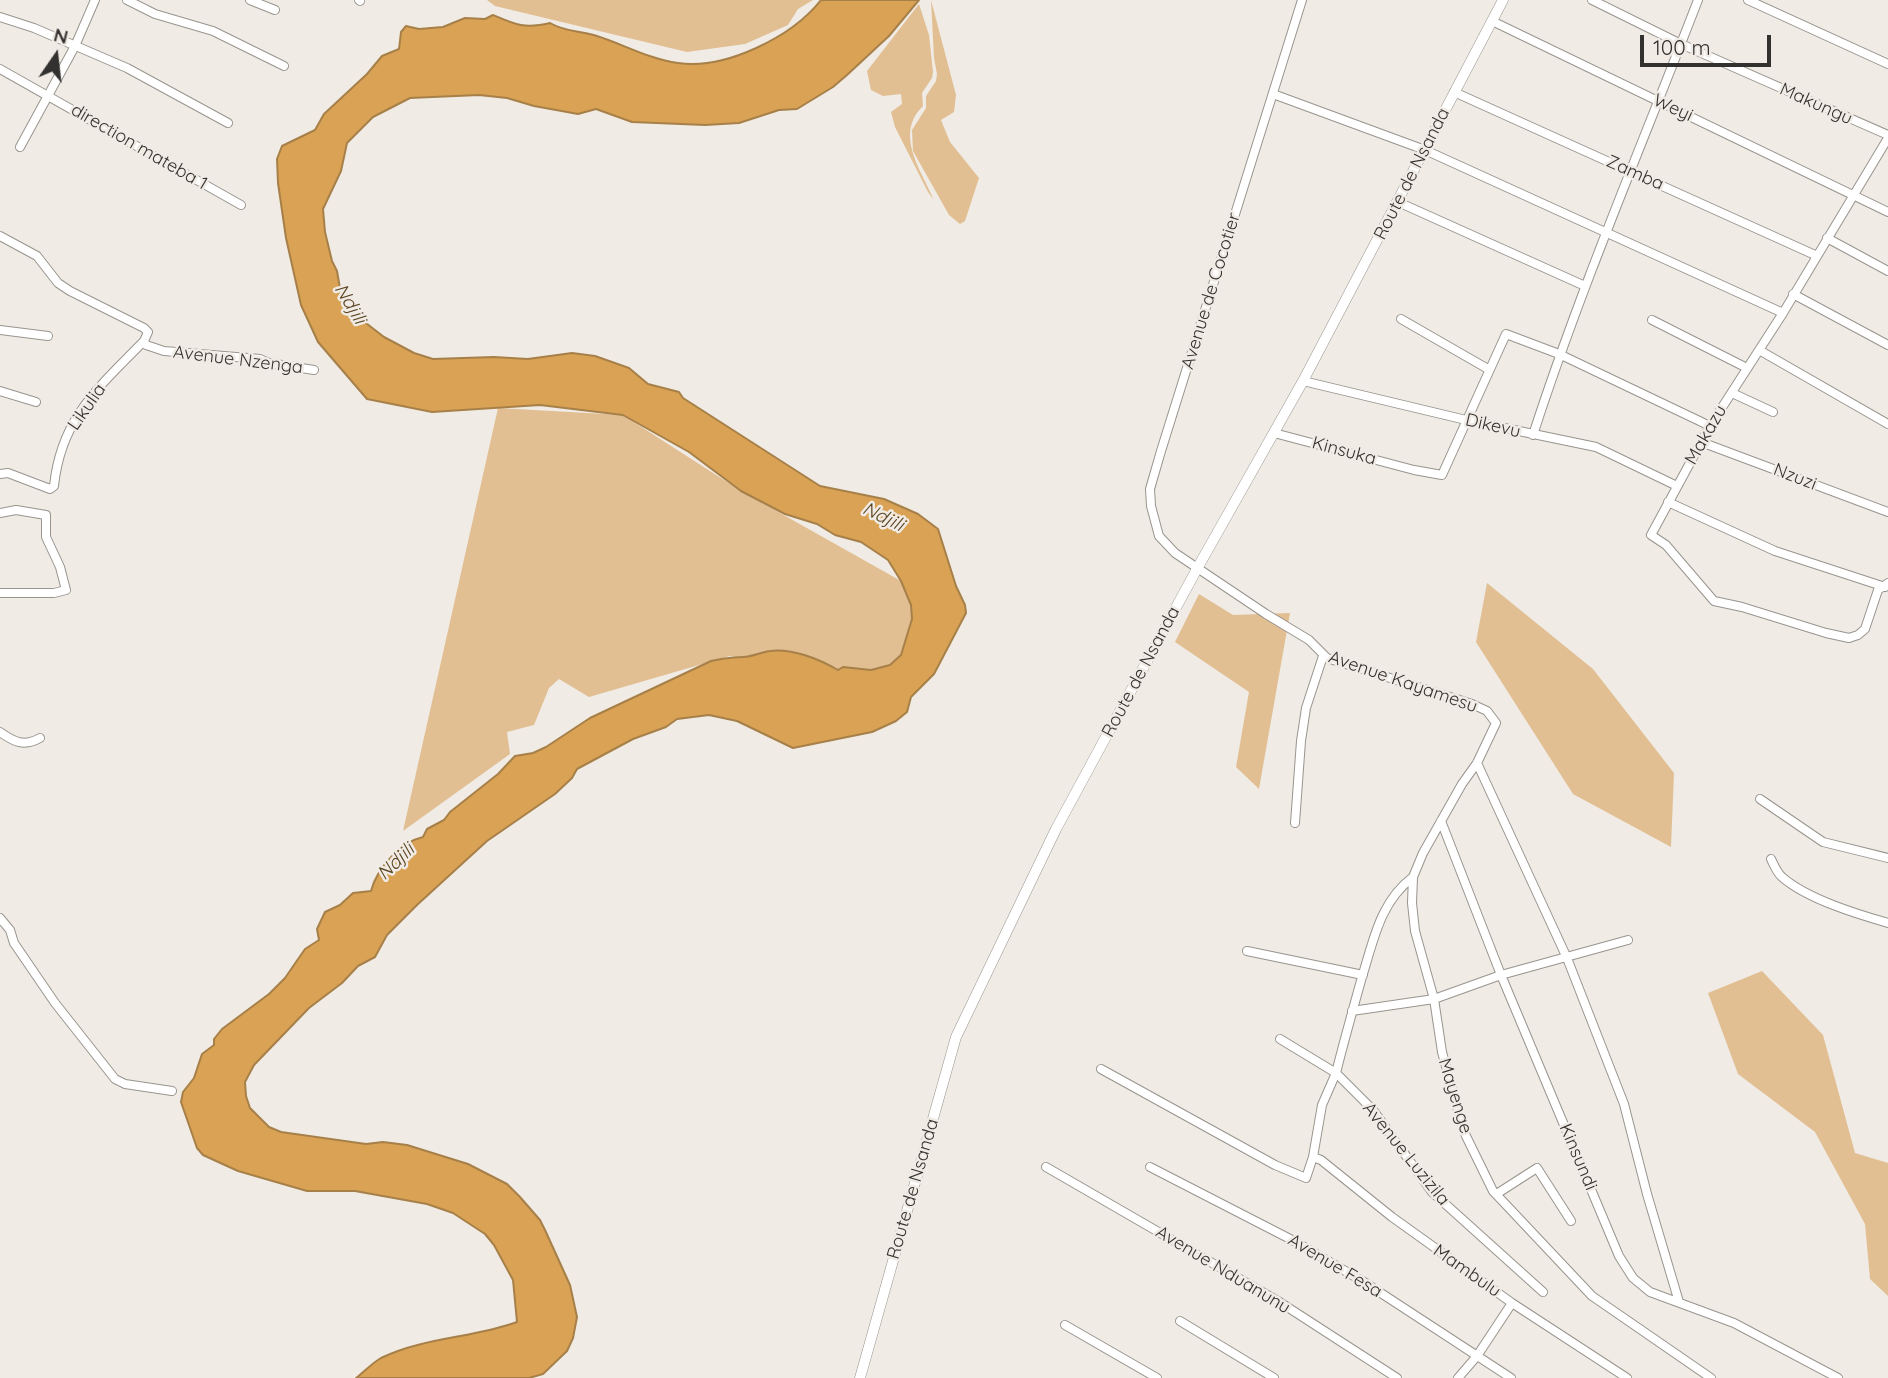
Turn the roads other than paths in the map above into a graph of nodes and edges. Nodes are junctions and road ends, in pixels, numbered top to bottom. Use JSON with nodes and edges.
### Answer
{"nodes":[{"id":1,"x":96,"y":0,"type":"edge"},
{"id":2,"x":127,"y":0,"type":"edge"},
{"id":3,"x":250,"y":0,"type":"edge"},
{"id":4,"x":1303,"y":0,"type":"edge"},
{"id":5,"x":1503,"y":0,"type":"edge"},
{"id":6,"x":1592,"y":0,"type":"edge"},
{"id":7,"x":1698,"y":0,"type":"edge"},
{"id":8,"x":1748,"y":0,"type":"edge"},
{"id":9,"x":275,"y":10,"type":"dead end"},
{"id":10,"x":0,"y":17,"type":"edge"},
{"id":11,"x":1492,"y":21,"type":"junction"},
{"id":12,"x":1681,"y":44,"type":"junction"},
{"id":13,"x":75,"y":46,"type":"junction"},
{"id":14,"x":1888,"y":64,"type":"edge"},
{"id":15,"x":284,"y":66,"type":"dead end"},
{"id":16,"x":0,"y":69,"type":"edge"},
{"id":17,"x":1454,"y":92,"type":"junction"},
{"id":18,"x":1273,"y":94,"type":"junction"},
{"id":19,"x":49,"y":95,"type":"junction"},
{"id":20,"x":1658,"y":101,"type":"junction"},
{"id":21,"x":228,"y":123,"type":"dead end"},
{"id":22,"x":1888,"y":136,"type":"edge"},
{"id":23,"x":20,"y":146,"type":"dead end"},
{"id":24,"x":1425,"y":150,"type":"junction"},
{"id":25,"x":1629,"y":171,"type":"junction"},
{"id":26,"x":1854,"y":194,"type":"junction"},
{"id":27,"x":1398,"y":202,"type":"junction"},
{"id":28,"x":241,"y":205,"type":"dead end"},
{"id":29,"x":1888,"y":212,"type":"edge"},
{"id":30,"x":1605,"y":233,"type":"junction"},
{"id":31,"x":0,"y":236,"type":"edge"},
{"id":32,"x":1827,"y":238,"type":"junction"},
{"id":33,"x":1815,"y":255,"type":"junction"},
{"id":34,"x":1888,"y":271,"type":"edge"},
{"id":35,"x":1585,"y":286,"type":"junction"},
{"id":36,"x":1793,"y":294,"type":"junction"},
{"id":37,"x":1783,"y":313,"type":"junction"},
{"id":38,"x":1401,"y":319,"type":"dead end"},
{"id":39,"x":1652,"y":320,"type":"dead end"},
{"id":40,"x":0,"y":330,"type":"edge"},
{"id":41,"x":48,"y":336,"type":"dead end"},
{"id":42,"x":144,"y":341,"type":"junction"},
{"id":43,"x":1888,"y":345,"type":"edge"},
{"id":44,"x":1759,"y":350,"type":"junction"},
{"id":45,"x":1559,"y":354,"type":"junction"},
{"id":46,"x":1488,"y":369,"type":"junction"},
{"id":47,"x":1747,"y":369,"type":"junction"},
{"id":48,"x":314,"y":370,"type":"dead end"},
{"id":49,"x":1303,"y":381,"type":"junction"},
{"id":50,"x":0,"y":391,"type":"edge"},
{"id":51,"x":1732,"y":393,"type":"junction"},
{"id":52,"x":36,"y":402,"type":"dead end"},
{"id":53,"x":1773,"y":412,"type":"dead end"},
{"id":54,"x":1466,"y":420,"type":"junction"},
{"id":55,"x":1888,"y":424,"type":"edge"},
{"id":56,"x":1710,"y":426,"type":"junction"},
{"id":57,"x":1274,"y":433,"type":"junction"},
{"id":58,"x":1533,"y":435,"type":"junction"},
{"id":59,"x":1701,"y":442,"type":"junction"},
{"id":60,"x":0,"y":474,"type":"edge"},
{"id":61,"x":1677,"y":486,"type":"junction"},
{"id":62,"x":1668,"y":502,"type":"junction"},
{"id":63,"x":1888,"y":512,"type":"edge"},
{"id":64,"x":0,"y":513,"type":"edge"},
{"id":65,"x":1198,"y":567,"type":"junction"},
{"id":66,"x":1887,"y":586,"type":"edge"},
{"id":67,"x":0,"y":593,"type":"edge"},
{"id":68,"x":1322,"y":656,"type":"junction"},
{"id":69,"x":1494,"y":730,"type":"joint"},
{"id":70,"x":0,"y":732,"type":"edge"},
{"id":71,"x":40,"y":738,"type":"dead end"},
{"id":72,"x":1477,"y":763,"type":"junction"},
{"id":73,"x":1760,"y":799,"type":"dead end"},
{"id":74,"x":1441,"y":821,"type":"junction"},
{"id":75,"x":1294,"y":823,"type":"dead end"},
{"id":76,"x":1888,"y":858,"type":"edge"},
{"id":77,"x":1771,"y":859,"type":"dead end"},
{"id":78,"x":1413,"y":877,"type":"junction"},
{"id":79,"x":0,"y":918,"type":"edge"},
{"id":80,"x":1888,"y":923,"type":"edge"},
{"id":81,"x":1628,"y":940,"type":"dead end"},
{"id":82,"x":1247,"y":951,"type":"dead end"},
{"id":83,"x":1567,"y":958,"type":"junction"},
{"id":84,"x":1363,"y":975,"type":"junction"},
{"id":85,"x":1501,"y":975,"type":"junction"},
{"id":86,"x":1434,"y":999,"type":"junction"},
{"id":87,"x":1352,"y":1011,"type":"junction"},
{"id":88,"x":1280,"y":1039,"type":"dead end"},
{"id":89,"x":1101,"y":1069,"type":"dead end"},
{"id":90,"x":1336,"y":1073,"type":"junction"},
{"id":91,"x":172,"y":1091,"type":"dead end"},
{"id":92,"x":1313,"y":1157,"type":"junction"},
{"id":93,"x":1046,"y":1167,"type":"dead end"},
{"id":94,"x":1150,"y":1167,"type":"dead end"},
{"id":95,"x":1498,"y":1194,"type":"junction"},
{"id":96,"x":1571,"y":1221,"type":"dead end"},
{"id":97,"x":1543,"y":1292,"type":"dead end"},
{"id":98,"x":1679,"y":1302,"type":"junction"},
{"id":99,"x":1512,"y":1303,"type":"junction"},
{"id":100,"x":1181,"y":1321,"type":"dead end"},
{"id":101,"x":1065,"y":1325,"type":"dead end"},
{"id":102,"x":1477,"y":1356,"type":"junction"},
{"id":103,"x":860,"y":1378,"type":"edge"},
{"id":104,"x":1157,"y":1378,"type":"edge"},
{"id":105,"x":1274,"y":1378,"type":"edge"},
{"id":106,"x":1397,"y":1378,"type":"edge"},
{"id":107,"x":1458,"y":1378,"type":"edge"},
{"id":108,"x":1511,"y":1378,"type":"edge"},
{"id":109,"x":1627,"y":1378,"type":"edge"},
{"id":110,"x":1711,"y":1378,"type":"edge"},
{"id":111,"x":1838,"y":1378,"type":"edge"}],
"edges":[{"from":1,"to":13,"type":"street"},
{"from":2,"to":15,"type":"street"},
{"from":3,"to":9,"type":"street"},
{"from":4,"to":18,"type":"street","name":"Avenue de Cocotier"},
{"from":5,"to":11,"type":"street","name":"Route de Nsanda"},
{"from":6,"to":12,"type":"street","name":"Makungu"},
{"from":7,"to":12,"type":"street"},
{"from":8,"to":14,"type":"street"},
{"from":10,"to":13,"type":"street"},
{"from":11,"to":17,"type":"street","name":"Route de Nsanda"},
{"from":11,"to":20,"type":"street","name":"Weyi"},
{"from":12,"to":20,"type":"street"},
{"from":12,"to":22,"type":"street","name":"Makungu"},
{"from":13,"to":19,"type":"street"},
{"from":13,"to":21,"type":"street"},
{"from":16,"to":19,"type":"street","name":"direction mateba 1"},
{"from":17,"to":24,"type":"street","name":"Route de Nsanda"},
{"from":17,"to":25,"type":"street","name":"Zamba"},
{"from":18,"to":24,"type":"street"},
{"from":18,"to":65,"type":"street","name":"Avenue de Cocotier"},
{"from":19,"to":23,"type":"street"},
{"from":19,"to":28,"type":"street","name":"direction mateba 1"},
{"from":20,"to":25,"type":"street"},
{"from":20,"to":26,"type":"street","name":"Weyi"},
{"from":22,"to":26,"type":"street","name":"Makazu"},
{"from":24,"to":27,"type":"street","name":"Route de Nsanda"},
{"from":24,"to":30,"type":"street"},
{"from":25,"to":30,"type":"street"},
{"from":25,"to":33,"type":"street","name":"Zamba"},
{"from":26,"to":29,"type":"street","name":"Weyi"},
{"from":26,"to":32,"type":"street","name":"Makazu"},
{"from":27,"to":35,"type":"street"},
{"from":27,"to":49,"type":"street","name":"Route de Nsanda"},
{"from":30,"to":35,"type":"street"},
{"from":30,"to":37,"type":"street"},
{"from":31,"to":42,"type":"street"},
{"from":32,"to":33,"type":"street","name":"Makazu"},
{"from":32,"to":34,"type":"street"},
{"from":33,"to":36,"type":"street","name":"Makazu"},
{"from":35,"to":45,"type":"street"},
{"from":36,"to":37,"type":"street","name":"Makazu"},
{"from":36,"to":43,"type":"street"},
{"from":37,"to":44,"type":"street","name":"Makazu"},
{"from":38,"to":46,"type":"street"},
{"from":39,"to":47,"type":"street"},
{"from":40,"to":41,"type":"street"},
{"from":42,"to":48,"type":"street","name":"Avenue Nzenga"},
{"from":42,"to":60,"type":"street","name":"Likulia"},
{"from":44,"to":47,"type":"street","name":"Makazu"},
{"from":44,"to":55,"type":"street"},
{"from":45,"to":46,"type":"street"},
{"from":45,"to":56,"type":"street"},
{"from":45,"to":58,"type":"street"},
{"from":46,"to":54,"type":"street"},
{"from":47,"to":51,"type":"street","name":"Makazu"},
{"from":49,"to":54,"type":"street","name":"Dikevu"},
{"from":49,"to":57,"type":"street","name":"Route de Nsanda"},
{"from":50,"to":52,"type":"street"},
{"from":51,"to":53,"type":"street"},
{"from":51,"to":56,"type":"street","name":"Makazu"},
{"from":54,"to":57,"type":"street","name":"Kinsuka"},
{"from":54,"to":58,"type":"street","name":"Dikevu"},
{"from":56,"to":59,"type":"street","name":"Makazu"},
{"from":57,"to":65,"type":"street","name":"Route de Nsanda"},
{"from":58,"to":61,"type":"street","name":"Dikevu"},
{"from":59,"to":61,"type":"street","name":"Makazu"},
{"from":59,"to":63,"type":"street","name":"Nzuzi"},
{"from":61,"to":62,"type":"street","name":"Makazu"},
{"from":62,"to":66,"type":"street"},
{"from":62,"to":66,"type":"street","name":"Makazu"},
{"from":64,"to":67,"type":"street"},
{"from":65,"to":68,"type":"street","name":"Avenue Kayamesu"},
{"from":65,"to":103,"type":"street","name":"Route de Nsanda"},
{"from":68,"to":69,"type":"street","name":"Avenue Kayamesu"},
{"from":68,"to":75,"type":"street"},
{"from":69,"to":72,"type":"street","name":"Mayenge"},
{"from":70,"to":71,"type":"street"},
{"from":72,"to":74,"type":"street","name":"Mayenge"},
{"from":72,"to":83,"type":"street"},
{"from":73,"to":76,"type":"street"},
{"from":74,"to":78,"type":"street","name":"Mayenge"},
{"from":74,"to":85,"type":"street","name":"Kinsundi"},
{"from":77,"to":80,"type":"street"},
{"from":78,"to":84,"type":"street"},
{"from":78,"to":86,"type":"street","name":"Mayenge"},
{"from":79,"to":91,"type":"street"},
{"from":81,"to":83,"type":"street"},
{"from":82,"to":84,"type":"street"},
{"from":83,"to":85,"type":"street"},
{"from":83,"to":98,"type":"street"},
{"from":84,"to":87,"type":"street"},
{"from":85,"to":86,"type":"street"},
{"from":85,"to":98,"type":"street","name":"Kinsundi"},
{"from":86,"to":87,"type":"street"},
{"from":86,"to":95,"type":"street","name":"Mayenge"},
{"from":87,"to":90,"type":"street"},
{"from":88,"to":90,"type":"street"},
{"from":89,"to":92,"type":"street"},
{"from":90,"to":92,"type":"street"},
{"from":90,"to":97,"type":"street","name":"Avenue Luzizila"},
{"from":92,"to":99,"type":"street","name":"Mambulu"},
{"from":93,"to":106,"type":"street","name":"Avenue Nduanunu"},
{"from":94,"to":102,"type":"street","name":"Avenue Fesa"},
{"from":95,"to":96,"type":"street"},
{"from":95,"to":110,"type":"street","name":"Mayenge"},
{"from":98,"to":111,"type":"street","name":"Kinsundi"},
{"from":99,"to":102,"type":"street"},
{"from":99,"to":109,"type":"street","name":"Mambulu"},
{"from":100,"to":105,"type":"street"},
{"from":101,"to":104,"type":"street"},
{"from":102,"to":107,"type":"street"},
{"from":102,"to":108,"type":"street","name":"Avenue Fesa"}]}
